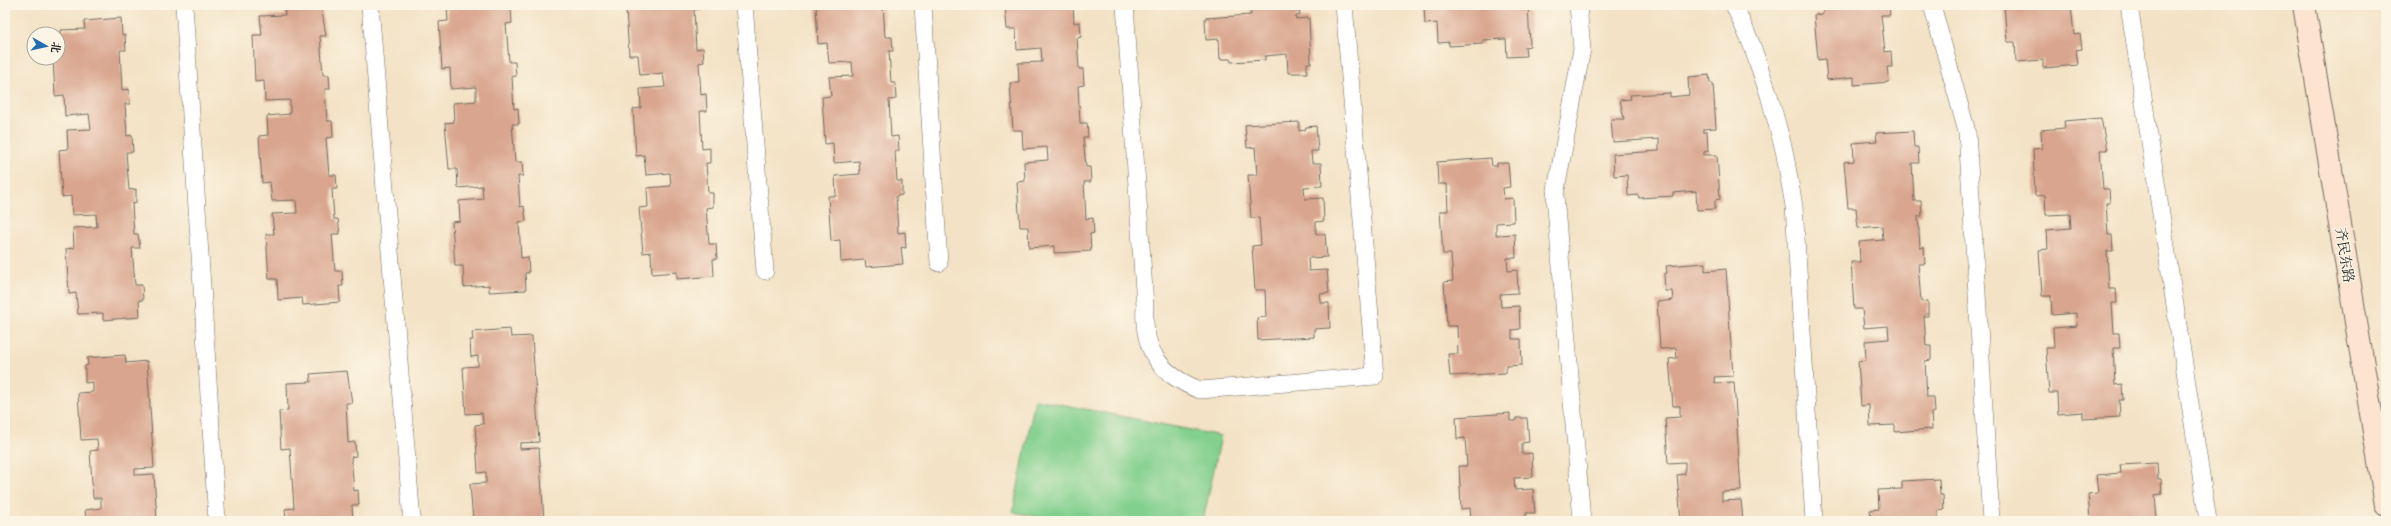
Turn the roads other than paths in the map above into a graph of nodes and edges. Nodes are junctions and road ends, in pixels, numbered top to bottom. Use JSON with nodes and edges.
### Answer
{"nodes":[{"id":1,"x":184,"y":5,"type":"edge"},
{"id":2,"x":370,"y":5,"type":"edge"},
{"id":3,"x":744,"y":5,"type":"edge"},
{"id":4,"x":923,"y":5,"type":"edge"},
{"id":5,"x":1125,"y":5,"type":"edge"},
{"id":6,"x":1344,"y":5,"type":"edge"},
{"id":7,"x":1578,"y":5,"type":"edge"},
{"id":8,"x":1734,"y":5,"type":"edge"},
{"id":9,"x":1932,"y":5,"type":"edge"},
{"id":10,"x":2129,"y":5,"type":"edge"},
{"id":11,"x":2304,"y":5,"type":"edge"},
{"id":12,"x":939,"y":263,"type":"dead end"},
{"id":13,"x":766,"y":271,"type":"dead end"},
{"id":14,"x":2386,"y":505,"type":"edge"},
{"id":15,"x":217,"y":521,"type":"edge"},
{"id":16,"x":412,"y":521,"type":"edge"},
{"id":17,"x":1582,"y":521,"type":"edge"},
{"id":18,"x":1814,"y":521,"type":"edge"},
{"id":19,"x":1992,"y":521,"type":"edge"},
{"id":20,"x":2208,"y":521,"type":"edge"}],
"edges":[{"from":1,"to":15,"type":"lane"},
{"from":2,"to":16,"type":"lane"},
{"from":3,"to":13,"type":"lane"},
{"from":4,"to":12,"type":"lane"},
{"from":5,"to":6,"type":"lane"},
{"from":7,"to":17,"type":"lane"},
{"from":8,"to":18,"type":"lane"},
{"from":9,"to":19,"type":"lane"},
{"from":10,"to":20,"type":"lane"},
{"from":11,"to":14,"type":"street","name":"齐民东路"}]}
